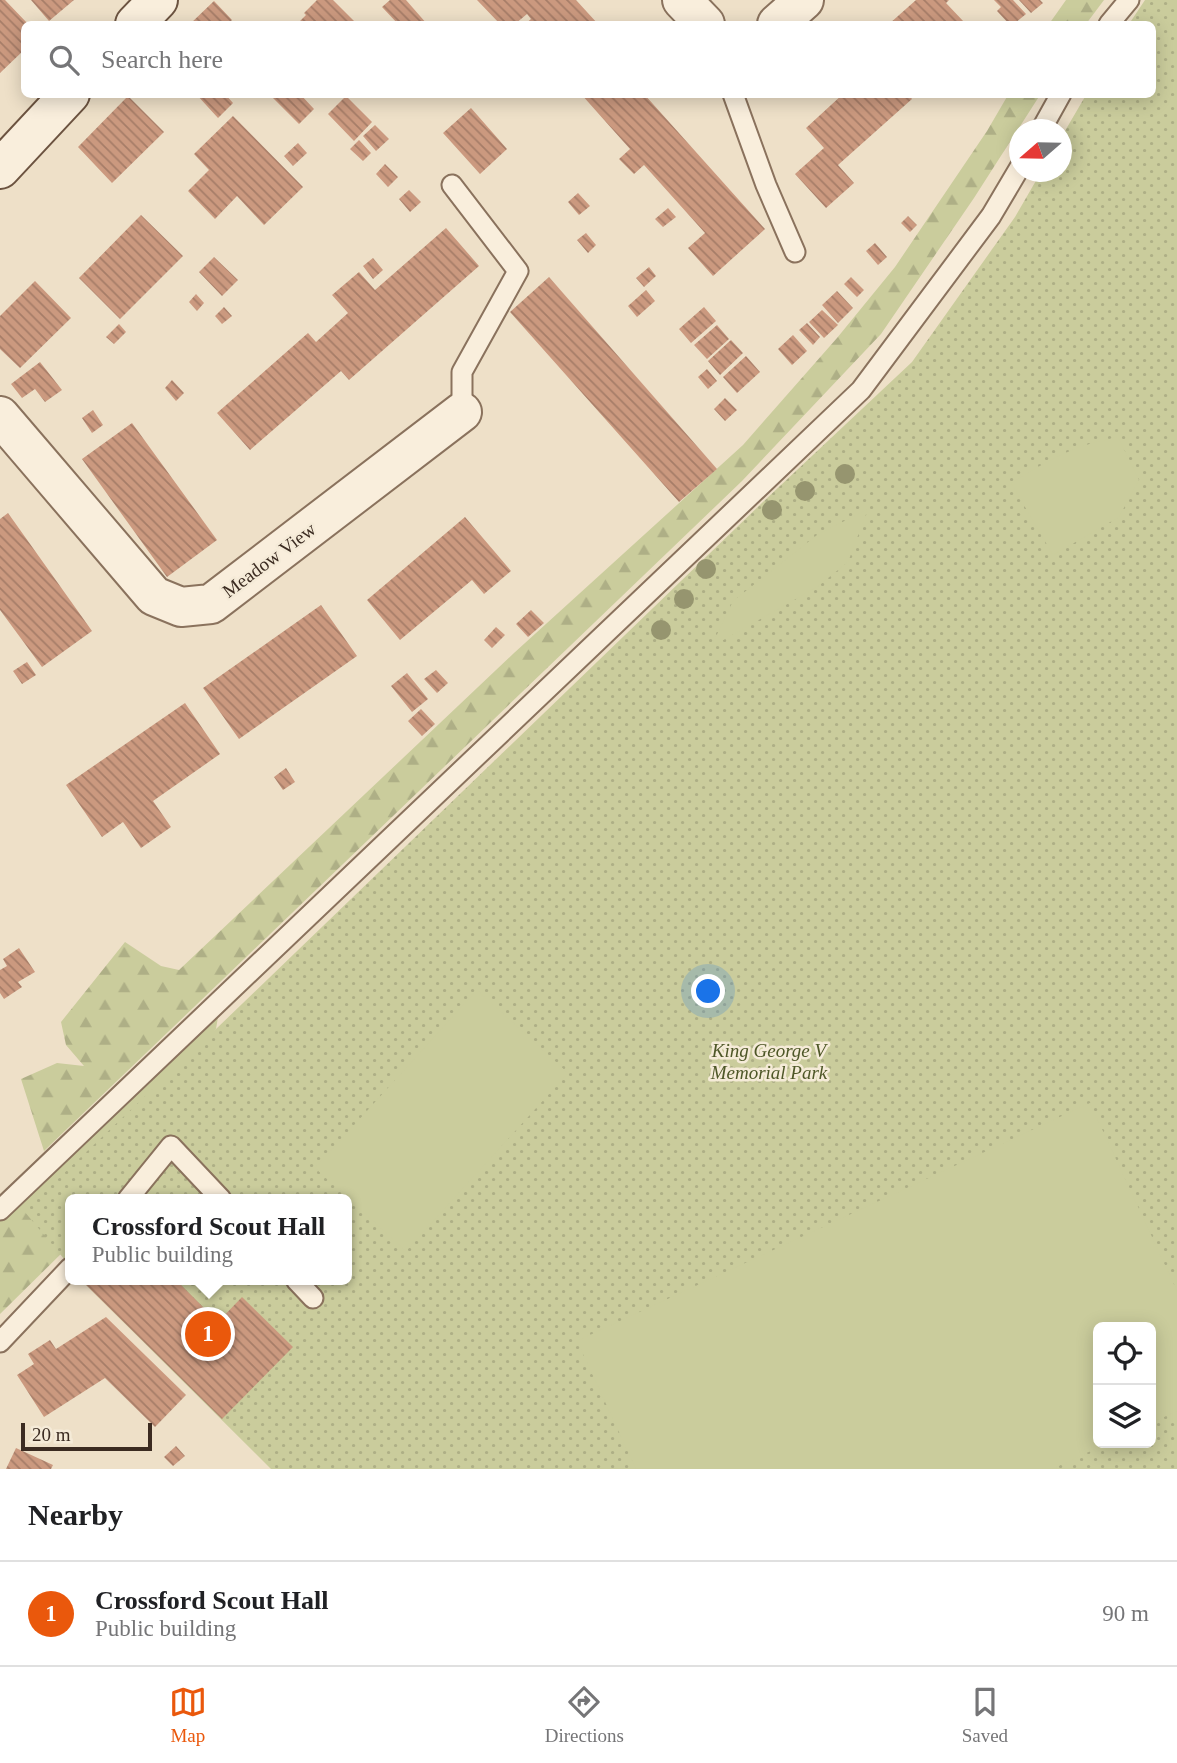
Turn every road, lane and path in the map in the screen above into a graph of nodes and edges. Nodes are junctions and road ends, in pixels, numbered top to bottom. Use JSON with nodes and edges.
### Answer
{"nodes":[{"id":1,"x":158,"y":0,"type":"edge"},
{"id":2,"x":682,"y":0,"type":"edge"},
{"id":3,"x":804,"y":0,"type":"edge"},
{"id":4,"x":1129,"y":0,"type":"edge"},
{"id":5,"x":138,"y":21,"type":"edge"},
{"id":6,"x":702,"y":21,"type":"edge"},
{"id":7,"x":780,"y":21,"type":"edge"},
{"id":8,"x":1112,"y":21,"type":"edge"},
{"id":9,"x":66,"y":98,"type":"edge"},
{"id":10,"x":734,"y":98,"type":"edge"},
{"id":11,"x":1059,"y":98,"type":"edge"},
{"id":12,"x":1047,"y":119,"type":"edge"},
{"id":13,"x":0,"y":169,"type":"edge"},
{"id":14,"x":1011,"y":182,"type":"edge"},
{"id":15,"x":452,"y":185,"type":"dead end"},
{"id":16,"x":795,"y":252,"type":"dead end"},
{"id":17,"x":462,"y":412,"type":"joint"},
{"id":18,"x":0,"y":416,"type":"edge"},
{"id":19,"x":132,"y":1194,"type":"edge"},
{"id":20,"x":216,"y":1194,"type":"edge"},
{"id":21,"x":0,"y":1210,"type":"edge"},
{"id":22,"x":65,"y":1273,"type":"edge"},
{"id":23,"x":301,"y":1285,"type":"edge"},
{"id":24,"x":313,"y":1298,"type":"dead end"},
{"id":25,"x":0,"y":1342,"type":"edge"}],
"edges":[{"from":1,"to":5,"type":"street"},
{"from":2,"to":6,"type":"street"},
{"from":3,"to":7,"type":"street"},
{"from":4,"to":8,"type":"lane"},
{"from":9,"to":13,"type":"street"},
{"from":10,"to":16,"type":"lane"},
{"from":11,"to":12,"type":"lane"},
{"from":14,"to":21,"type":"lane"},
{"from":15,"to":17,"type":"lane"},
{"from":17,"to":18,"type":"street","name":"Meadow View"},
{"from":19,"to":20,"type":"lane"},
{"from":22,"to":25,"type":"lane"},
{"from":23,"to":24,"type":"lane"}]}
